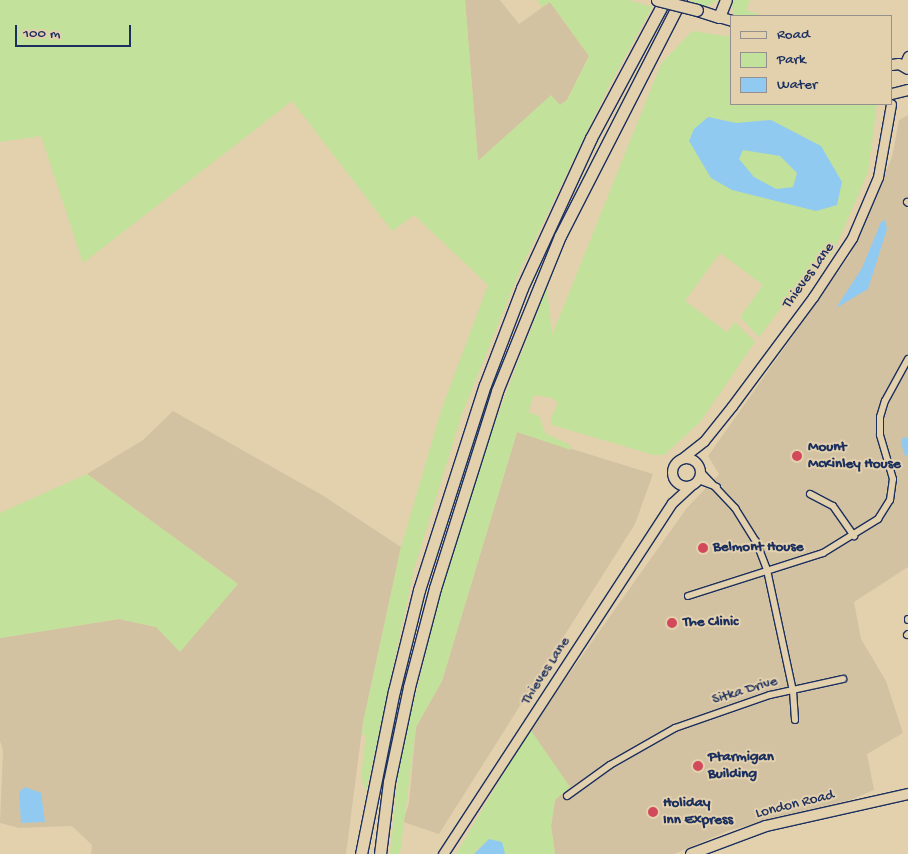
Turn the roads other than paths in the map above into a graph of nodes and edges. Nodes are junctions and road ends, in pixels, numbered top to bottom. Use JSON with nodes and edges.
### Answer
{"nodes":[{"id":1,"x":657,"y":0,"type":"edge"},
{"id":2,"x":665,"y":0,"type":"edge"},
{"id":3,"x":681,"y":0,"type":"edge"},
{"id":4,"x":726,"y":0,"type":"edge"},
{"id":5,"x":719,"y":17,"type":"junction"},
{"id":6,"x":730,"y":20,"type":"edge"},
{"id":7,"x":907,"y":63,"type":"edge"},
{"id":8,"x":893,"y":65,"type":"edge"},
{"id":9,"x":908,"y":90,"type":"edge"},
{"id":10,"x":893,"y":98,"type":"edge"},
{"id":11,"x":891,"y":105,"type":"edge"},
{"id":12,"x":908,"y":359,"type":"edge"},
{"id":13,"x":704,"y":441,"type":"junction"},
{"id":14,"x":681,"y":459,"type":"junction"},
{"id":15,"x":697,"y":462,"type":"junction"},
{"id":16,"x":700,"y":476,"type":"junction"},
{"id":17,"x":674,"y":480,"type":"junction"},
{"id":18,"x":690,"y":486,"type":"junction"},
{"id":19,"x":810,"y":494,"type":"dead end"},
{"id":20,"x":672,"y":503,"type":"junction"},
{"id":21,"x":854,"y":536,"type":"junction"},
{"id":22,"x":767,"y":570,"type":"junction"},
{"id":23,"x":688,"y":596,"type":"dead end"},
{"id":24,"x":843,"y":679,"type":"dead end"},
{"id":25,"x":793,"y":691,"type":"junction"},
{"id":26,"x":795,"y":720,"type":"dead end"},
{"id":27,"x":908,"y":794,"type":"edge"},
{"id":28,"x":567,"y":796,"type":"dead end"},
{"id":29,"x":361,"y":854,"type":"edge"},
{"id":30,"x":380,"y":854,"type":"edge"},
{"id":31,"x":443,"y":854,"type":"edge"},
{"id":32,"x":691,"y":854,"type":"edge"}],
"edges":[{"from":1,"to":5,"type":"highway","bridge":true},
{"from":2,"to":29,"type":"highway"},
{"from":3,"to":30,"type":"highway"},
{"from":4,"to":5,"type":"highway"},
{"from":5,"to":6,"type":"main road"},
{"from":7,"to":8,"type":"main road"},
{"from":9,"to":10,"type":"main road"},
{"from":11,"to":13,"type":"main road","name":"Thieves Lane"},
{"from":12,"to":21,"type":"street"},
{"from":13,"to":14,"type":"main road"},
{"from":13,"to":15,"type":"main road"},
{"from":14,"to":15,"type":"main road"},
{"from":14,"to":17,"type":"main road"},
{"from":15,"to":16,"type":"main road"},
{"from":16,"to":18,"type":"main road"},
{"from":16,"to":22,"type":"street","name":"Sitka Drive"},
{"from":17,"to":18,"type":"main road"},
{"from":17,"to":20,"type":"main road"},
{"from":18,"to":20,"type":"main road"},
{"from":19,"to":21,"type":"street"},
{"from":20,"to":31,"type":"main road","name":"Thieves Lane"},
{"from":21,"to":22,"type":"street"},
{"from":22,"to":23,"type":"street"},
{"from":22,"to":25,"type":"street","name":"Sitka Drive"},
{"from":24,"to":25,"type":"street"},
{"from":25,"to":26,"type":"street"},
{"from":25,"to":28,"type":"street","name":"Sitka Drive"},
{"from":27,"to":32,"type":"main road","name":"London Road"}]}
